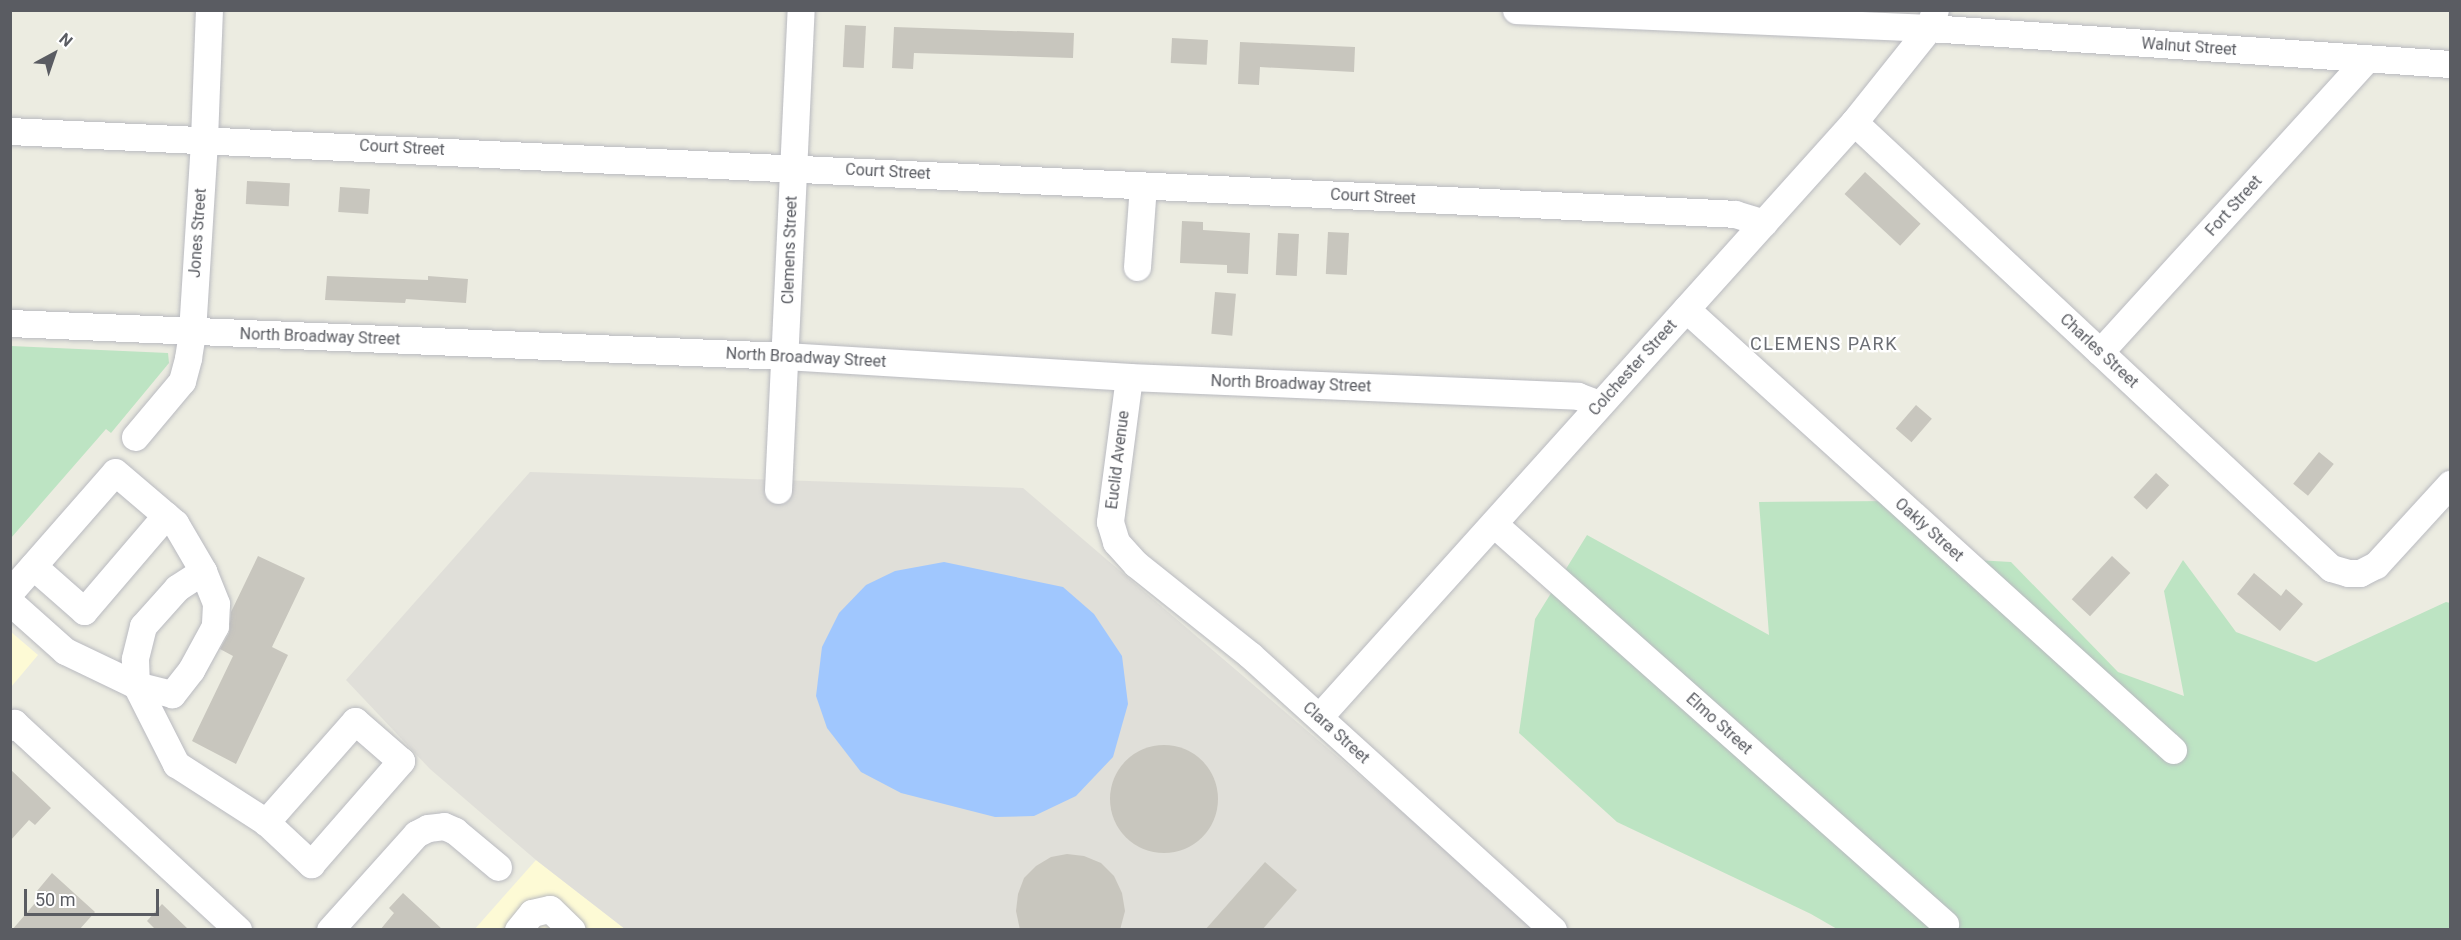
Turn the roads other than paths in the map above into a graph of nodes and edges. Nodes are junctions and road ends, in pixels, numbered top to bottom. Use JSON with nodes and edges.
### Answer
{"nodes":[{"id":1,"x":209,"y":10,"type":"edge"},
{"id":2,"x":801,"y":10,"type":"edge"},
{"id":3,"x":1516,"y":10,"type":"edge"},
{"id":4,"x":1932,"y":19,"type":"edge"},
{"id":5,"x":2367,"y":59,"type":"junction"},
{"id":6,"x":2451,"y":64,"type":"edge"},
{"id":7,"x":1854,"y":122,"type":"junction"},
{"id":8,"x":10,"y":131,"type":"edge"},
{"id":9,"x":204,"y":139,"type":"junction"},
{"id":10,"x":793,"y":166,"type":"junction"},
{"id":11,"x":1143,"y":186,"type":"junction"},
{"id":12,"x":1764,"y":223,"type":"junction"},
{"id":13,"x":1137,"y":267,"type":"dead end"},
{"id":14,"x":1686,"y":309,"type":"junction"},
{"id":15,"x":10,"y":322,"type":"edge"},
{"id":16,"x":192,"y":332,"type":"junction"},
{"id":17,"x":2100,"y":352,"type":"junction"},
{"id":18,"x":786,"y":356,"type":"junction"},
{"id":19,"x":1129,"y":377,"type":"junction"},
{"id":20,"x":1599,"y":404,"type":"junction"},
{"id":21,"x":135,"y":437,"type":"dead end"},
{"id":22,"x":2451,"y":484,"type":"edge"},
{"id":23,"x":778,"y":490,"type":"dead end"},
{"id":24,"x":166,"y":515,"type":"junction"},
{"id":25,"x":1494,"y":524,"type":"junction"},
{"id":26,"x":1116,"y":542,"type":"joint"},
{"id":27,"x":33,"y":566,"type":"junction"},
{"id":28,"x":203,"y":571,"type":"junction"},
{"id":29,"x":10,"y":592,"type":"edge"},
{"id":30,"x":10,"y":602,"type":"edge"},
{"id":31,"x":136,"y":685,"type":"junction"},
{"id":32,"x":1319,"y":717,"type":"junction"},
{"id":33,"x":10,"y":727,"type":"edge"},
{"id":34,"x":2172,"y":750,"type":"dead end"},
{"id":35,"x":266,"y":822,"type":"junction"},
{"id":36,"x":498,"y":867,"type":"dead end"},
{"id":37,"x":1945,"y":924,"type":"dead end"},
{"id":38,"x":238,"y":930,"type":"edge"},
{"id":39,"x":330,"y":930,"type":"edge"},
{"id":40,"x":518,"y":930,"type":"edge"},
{"id":41,"x":572,"y":930,"type":"edge"},
{"id":42,"x":1553,"y":930,"type":"edge"}],
"edges":[{"from":1,"to":9,"type":"street","name":"Jones Street"},
{"from":2,"to":10,"type":"street","name":"Clemens Street"},
{"from":3,"to":4,"type":"street","name":"Walnut Street"},
{"from":4,"to":5,"type":"street","name":"Walnut Street"},
{"from":4,"to":7,"type":"street","name":"Colchester Street"},
{"from":5,"to":6,"type":"street","name":"Walnut Street"},
{"from":5,"to":17,"type":"street","name":"Fort Street"},
{"from":7,"to":12,"type":"street","name":"Colchester Street"},
{"from":7,"to":17,"type":"street","name":"Charles Street"},
{"from":8,"to":9,"type":"street","name":"Court Street"},
{"from":9,"to":10,"type":"street","name":"Court Street"},
{"from":9,"to":16,"type":"street","name":"Jones Street"},
{"from":10,"to":11,"type":"street","name":"Court Street"},
{"from":10,"to":18,"type":"street","name":"Clemens Street"},
{"from":11,"to":12,"type":"street","name":"Court Street"},
{"from":11,"to":13,"type":"street"},
{"from":12,"to":14,"type":"street","name":"Colchester Street"},
{"from":14,"to":20,"type":"street","name":"Colchester Street"},
{"from":14,"to":34,"type":"street","name":"Oakly Street"},
{"from":15,"to":16,"type":"street","name":"North Broadway Street"},
{"from":16,"to":18,"type":"street","name":"North Broadway Street"},
{"from":16,"to":21,"type":"street","name":"Jones Street"},
{"from":17,"to":22,"type":"street","name":"Charles Street"},
{"from":18,"to":19,"type":"street","name":"North Broadway Street"},
{"from":18,"to":23,"type":"street","name":"Clemens Street"},
{"from":19,"to":20,"type":"street","name":"North Broadway Street"},
{"from":19,"to":26,"type":"street","name":"Euclid Avenue"},
{"from":20,"to":25,"type":"street","name":"Colchester Street"},
{"from":24,"to":27,"type":"street"},
{"from":24,"to":27,"type":"street"},
{"from":24,"to":28,"type":"street"},
{"from":25,"to":32,"type":"street","name":"Colchester Street"},
{"from":25,"to":37,"type":"street","name":"Elmo Street"},
{"from":26,"to":32,"type":"street","name":"Clara Street"},
{"from":27,"to":29,"type":"street"},
{"from":28,"to":31,"type":"street"},
{"from":28,"to":31,"type":"street"},
{"from":30,"to":31,"type":"street"},
{"from":31,"to":35,"type":"street"},
{"from":32,"to":42,"type":"street","name":"Clara Street"},
{"from":33,"to":38,"type":"street"},
{"from":35,"to":35,"type":"street"},
{"from":36,"to":39,"type":"street"},
{"from":40,"to":41,"type":"street"}]}
